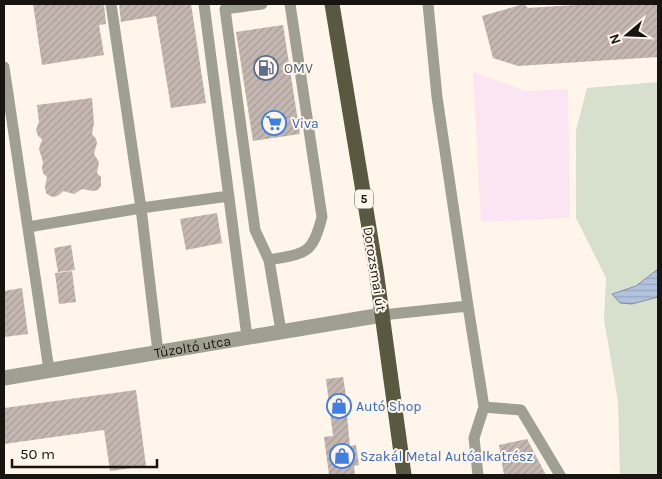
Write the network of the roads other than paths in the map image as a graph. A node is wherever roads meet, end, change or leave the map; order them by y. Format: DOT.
graph roads {
  1 [pos="111,4"];
  2 [pos="204,4"];
  3 [pos="262,4"];
  4 [pos="290,4"];
  5 [pos="332,4"];
  6 [pos="428,4"];
  7 [pos="225,6"];
  8 [pos="4,67"];
  9 [pos="229,196"];
  10 [pos="141,208"];
  11 [pos="28,227"];
  12 [pos="269,260"];
  13 [pos="468,306"];
  14 [pos="382,315"];
  15 [pos="281,331"];
  16 [pos="247,337"];
  17 [pos="158,352"];
  18 [pos="48,370"];
  19 [pos="4,378"];
  20 [pos="484,407"];
  21 [pos="404,475"];
  22 [pos="478,475"];
  23 [pos="560,475"];
  1 -- 10 [label="lane"];
  2 -- 9 [label="lane"];
  3 -- 7 [label="lane"];
  4 -- 12 [label="lane"];
  5 -- 14 [label="main road, Dorozsmai út / 5"];
  6 -- 13 [label="lane"];
  7 -- 12 [label="lane"];
  8 -- 11 [label="lane"];
  9 -- 10 [label="lane"];
  9 -- 16 [label="lane"];
  10 -- 11 [label="lane"];
  10 -- 17 [label="lane"];
  11 -- 18 [label="lane"];
  12 -- 15 [label="lane"];
  13 -- 14 [label="lane"];
  13 -- 20 [label="lane"];
  14 -- 15 [label="street, Tűzoltó utca"];
  14 -- 21 [label="main road, Dorozsmai út / 5"];
  15 -- 16 [label="street, Tűzoltó utca"];
  16 -- 17 [label="street, Tűzoltó utca"];
  17 -- 18 [label="street, Tűzoltó utca"];
  18 -- 19 [label="street, Tűzoltó utca"];
  20 -- 22 [label="lane"];
  20 -- 23 [label="lane"];
}
